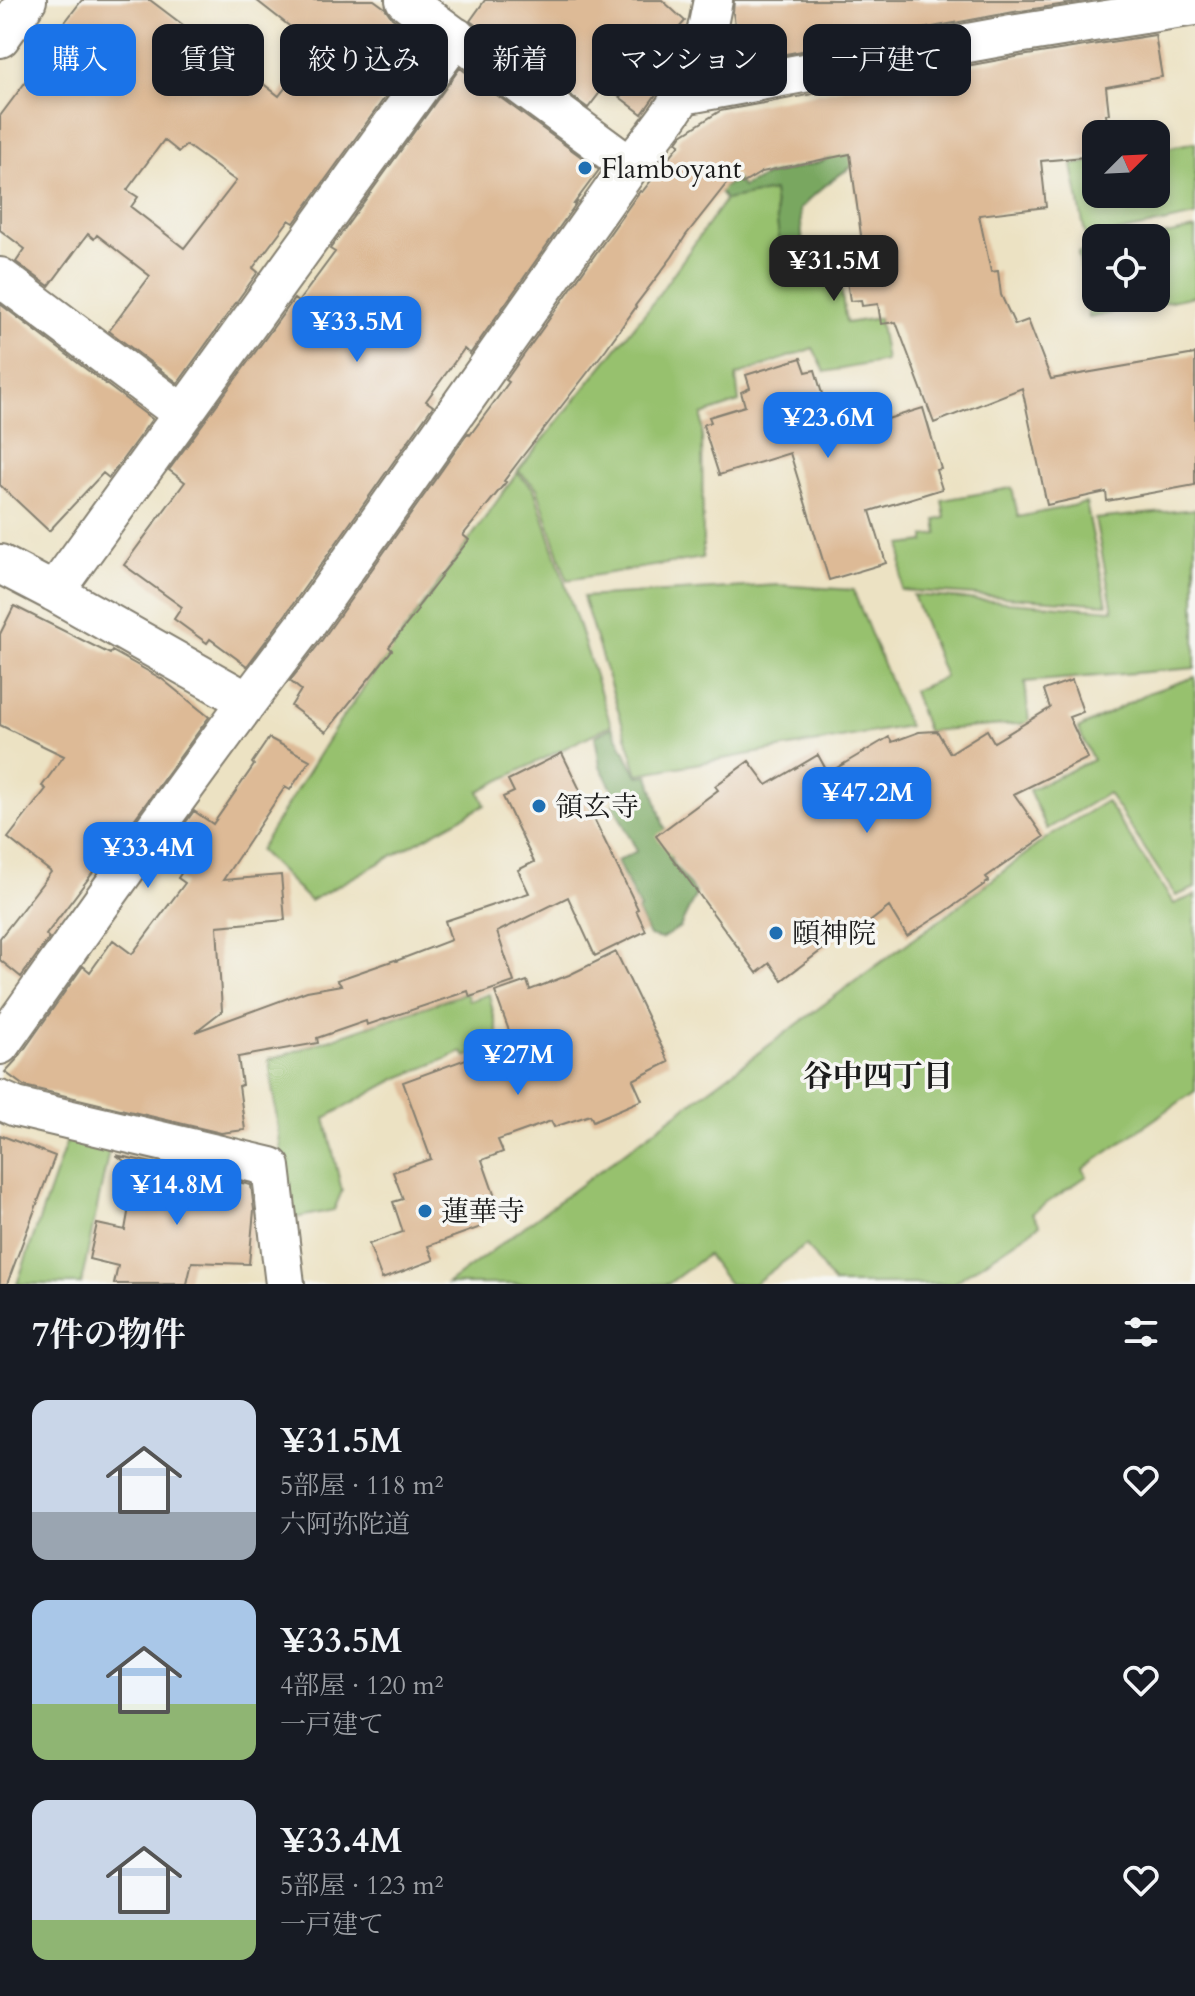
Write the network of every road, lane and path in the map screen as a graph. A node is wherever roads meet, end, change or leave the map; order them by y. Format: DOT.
graph roads {
  1 [pos="27,0"];
  2 [pos="405,0"];
  3 [pos="713,0"];
  4 [pos="1195,6"];
  5 [pos="708,24"];
  6 [pos="456,37"];
  7 [pos="0,38"];
  8 [pos="787,76"];
  9 [pos="682,96"];
  10 [pos="630,166"];
  11 [pos="0,277"];
  12 [pos="183,414"];
  13 [pos="0,564"];
  14 [pos="54,592"];
  15 [pos="247,701"];
  16 [pos="0,1045"];
  17 [pos="0,1100"];
  18 [pos="285,1284"];
  1 -- 7 [label="street"];
  2 -- 6 [label="street"];
  3 -- 5 [label="street"];
  4 -- 8 [label="street"];
  6 -- 10 [label="street"];
  6 -- 12 [label="street"];
  9 -- 10 [label="street"];
  10 -- 15 [label="street"];
  11 -- 12 [label="street"];
  12 -- 14 [label="street"];
  13 -- 14 [label="street"];
  14 -- 15 [label="street"];
  15 -- 16 [label="street"];
  17 -- 18 [label="street"];
}
